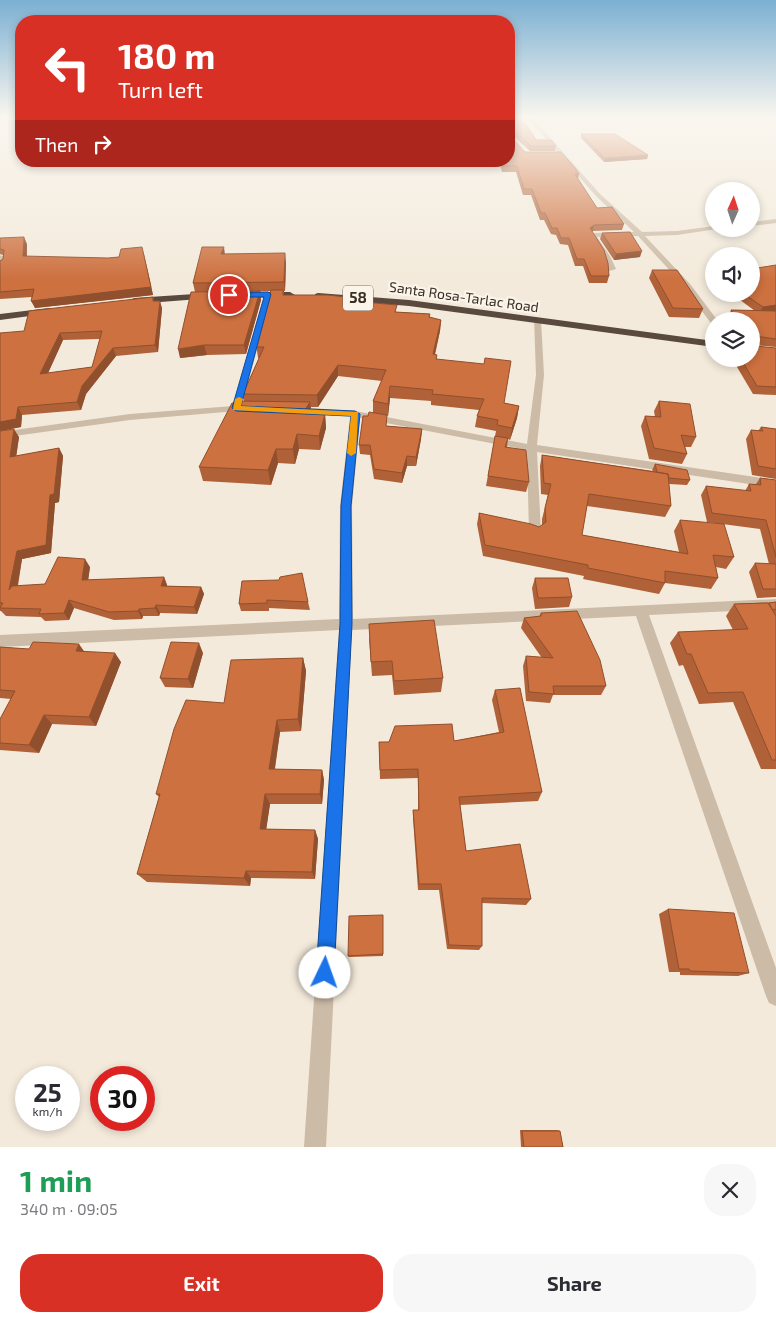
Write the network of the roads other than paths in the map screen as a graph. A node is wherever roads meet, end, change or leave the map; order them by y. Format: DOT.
graph roads {
  1 [pos="578,172"];
  2 [pos="776,221"];
  3 [pos="760,223"];
  4 [pos="705,229"];
  5 [pos="640,235"];
  6 [pos="0,257"];
  7 [pos="0,266"];
  8 [pos="612,269"];
  9 [pos="268,294"];
  10 [pos="233,295"];
  11 [pos="216,296"];
  12 [pos="128,302"];
  13 [pos="55,311"];
  14 [pos="708,312"];
  15 [pos="0,317"];
  16 [pos="537,320"];
  17 [pos="705,343"];
  18 [pos="236,408"];
  19 [pos="253,408"];
  20 [pos="287,410"];
  21 [pos="355,414"];
  22 [pos="0,435"];
  23 [pos="532,448"];
  24 [pos="776,484"];
  25 [pos="535,534"];
  26 [pos="776,604"];
  27 [pos="641,610"];
  28 [pos="346,624"];
  29 [pos="0,641"];
  30 [pos="776,996"];
  31 [pos="315,1147"];
  1 -- 5 [label="street"];
  2 -- 3 [label="street"];
  4 -- 5 [label="street"];
  5 -- 8 [label="street"];
  5 -- 14 [label="street"];
  6 -- 7 [label="street"];
  9 -- 10 [label="highway, Santa Rosa-Tarlac Road / 58"];
  9 -- 16 [label="highway, Santa Rosa-Tarlac Road / 58"];
  9 -- 18 [label="street"];
  11 -- 12 [label="highway"];
  13 -- 15 [label="highway"];
  16 -- 17 [label="highway, Santa Rosa-Tarlac Road / 58"];
  16 -- 23 [label="street"];
  18 -- 19 [label="street"];
  18 -- 22 [label="street"];
  20 -- 21 [label="street"];
  21 -- 23 [label="street"];
  21 -- 28 [label="street"];
  23 -- 24 [label="street"];
  23 -- 25 [label="street"];
  26 -- 27 [label="street"];
  27 -- 28 [label="street"];
  27 -- 30 [label="street"];
  28 -- 29 [label="street"];
  28 -- 31 [label="street"];
}
